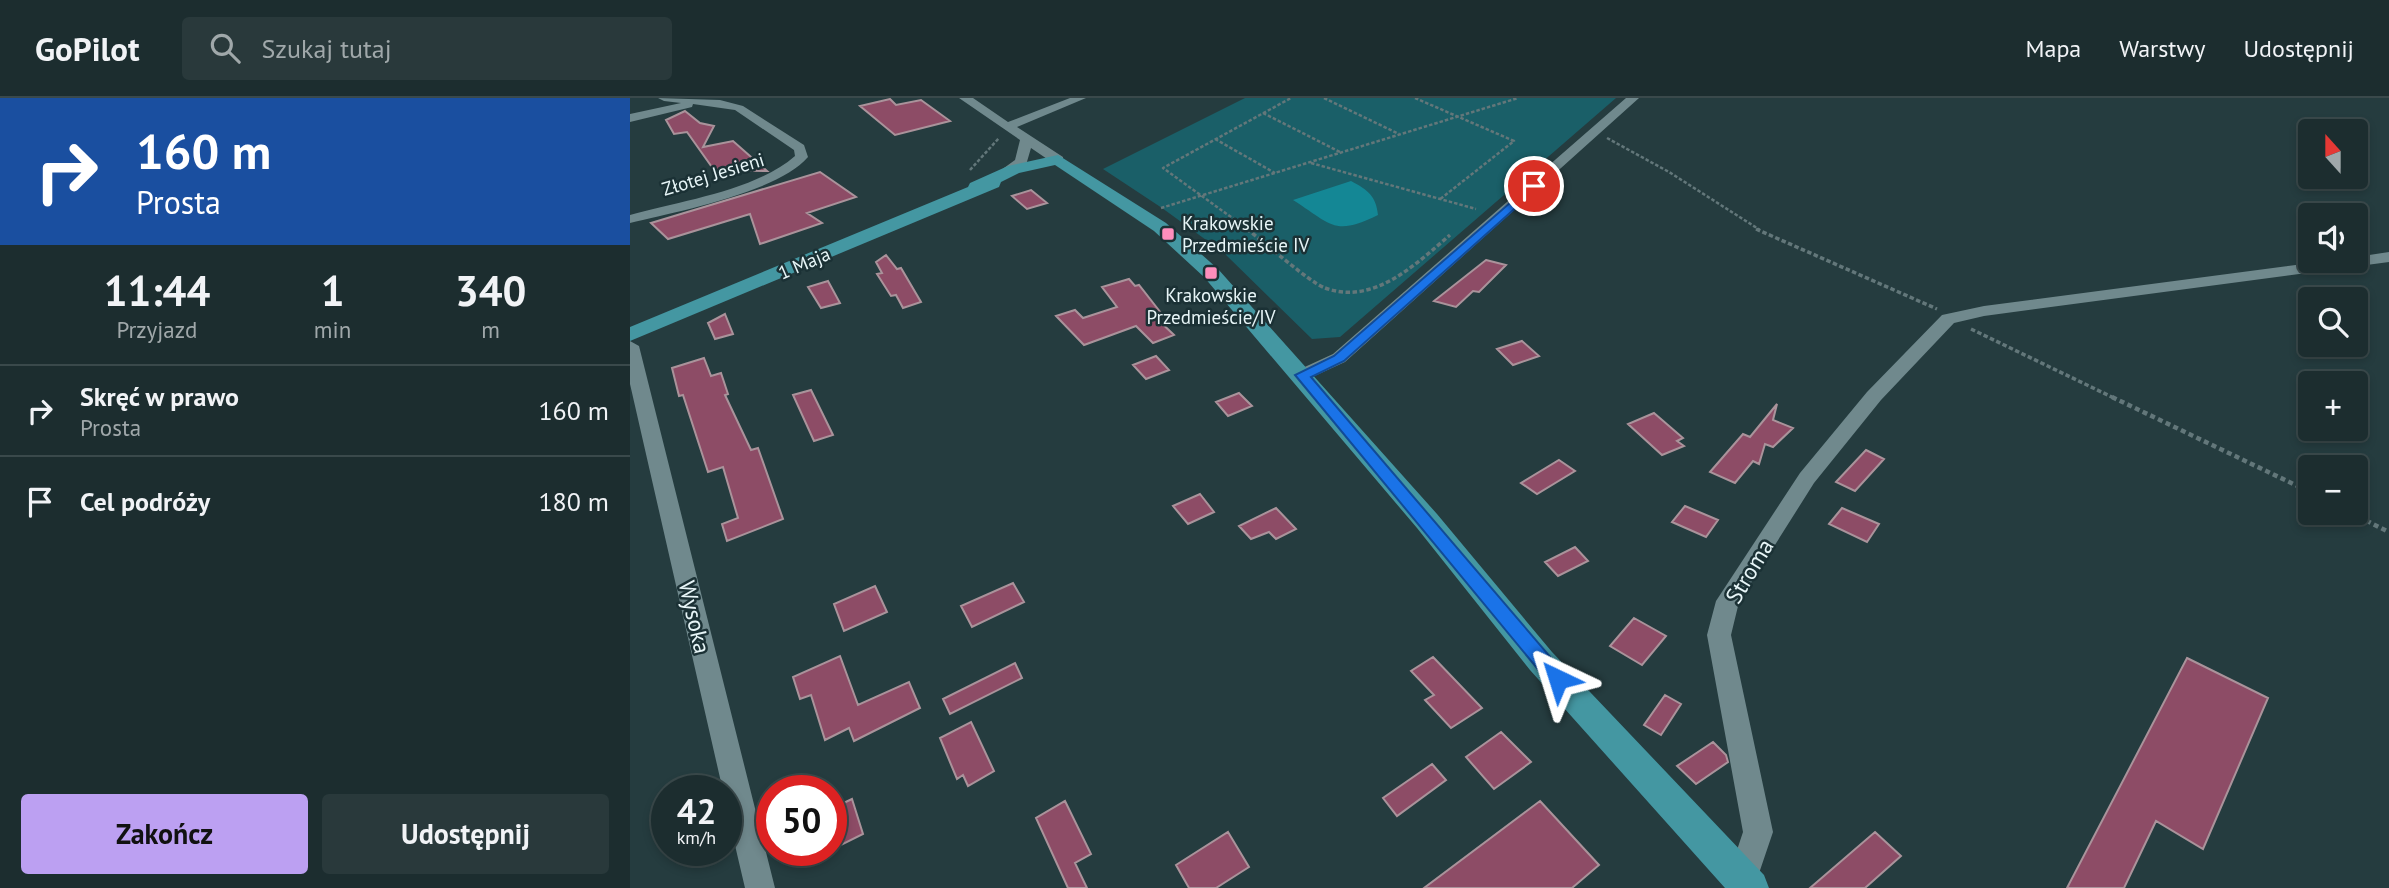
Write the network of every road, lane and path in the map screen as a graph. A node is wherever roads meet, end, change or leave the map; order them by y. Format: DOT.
graph roads {
  1 [pos="664,98"];
  2 [pos="965,98"];
  3 [pos="1051,98"];
  4 [pos="1080,98"];
  5 [pos="1291,98"];
  6 [pos="1324,98"];
  7 [pos="1415,98"];
  8 [pos="1518,98"];
  9 [pos="1633,98"];
  10 [pos="700,101"];
  11 [pos="1047,111"];
  12 [pos="1263,113"];
  13 [pos="1459,117"];
  14 [pos="630,118"];
  15 [pos="1008,126"];
  16 [pos="1593,134"];
  17 [pos="1400,135"];
  18 [pos="1027,139"];
  19 [pos="1215,139"];
  20 [pos="1340,152"];
  21 [pos="1061,162"];
  22 [pos="1310,163"];
  23 [pos="1004,173"];
  24 [pos="1275,173"];
  25 [pos="976,187"];
  26 [pos="1203,195"];
  27 [pos="1439,200"];
  28 [pos="1162,208"];
  29 [pos="1476,209"];
  30 [pos="630,219"];
  31 [pos="1453,232"];
  32 [pos="2389,257"];
  33 [pos="1950,318"];
  34 [pos="630,335"];
  35 [pos="630,346"];
  36 [pos="1302,375"];
  37 [pos="2298,486"];
  38 [pos="2368,522"];
  39 [pos="2389,532"];
  40 [pos="1746,884"];
  41 [pos="760,888"];
  1 -- 10 [label="street"];
  2 -- 15 [label="street"];
  3 -- 11 [label="street"];
  4 -- 11 [label="street"];
  5 -- 12 [label="path"];
  6 -- 17 [label="path"];
  7 -- 13 [label="path"];
  8 -- 13 [label="path"];
  9 -- 16 [label="street"];
  10 -- 14 [label="street"];
  10 -- 30 [label="street, Złotej Jesieni"];
  11 -- 15 [label="street"];
  12 -- 19 [label="path"];
  12 -- 20 [label="path"];
  13 -- 17 [label="path"];
  13 -- 27 [label="path"];
  15 -- 18 [label="street"];
  16 -- 33 [label="path"];
  16 -- 36 [label="street"];
  17 -- 20 [label="path"];
  18 -- 21 [label="street"];
  18 -- 23 [label="street, 1 Maja"];
  19 -- 24 [label="path"];
  19 -- 26 [label="path"];
  20 -- 22 [label="path"];
  21 -- 23 [label="main road, 1 Maja"];
  21 -- 25 [label="main road, 1 Maja"];
  21 -- 36 [label="main road"];
  22 -- 24 [label="path"];
  22 -- 27 [label="path"];
  23 -- 25 [label="main road, 1 Maja"];
  24 -- 26 [label="path"];
  25 -- 34 [label="main road, 1 Maja"];
  26 -- 28 [label="path"];
  26 -- 31 [label="path"];
  27 -- 29 [label="path"];
  32 -- 33 [label="street"];
  33 -- 37 [label="path"];
  33 -- 40 [label="street, Stroma"];
  35 -- 41 [label="street, Wysoka"];
  36 -- 40 [label="main road"];
  38 -- 39 [label="path"];
}
